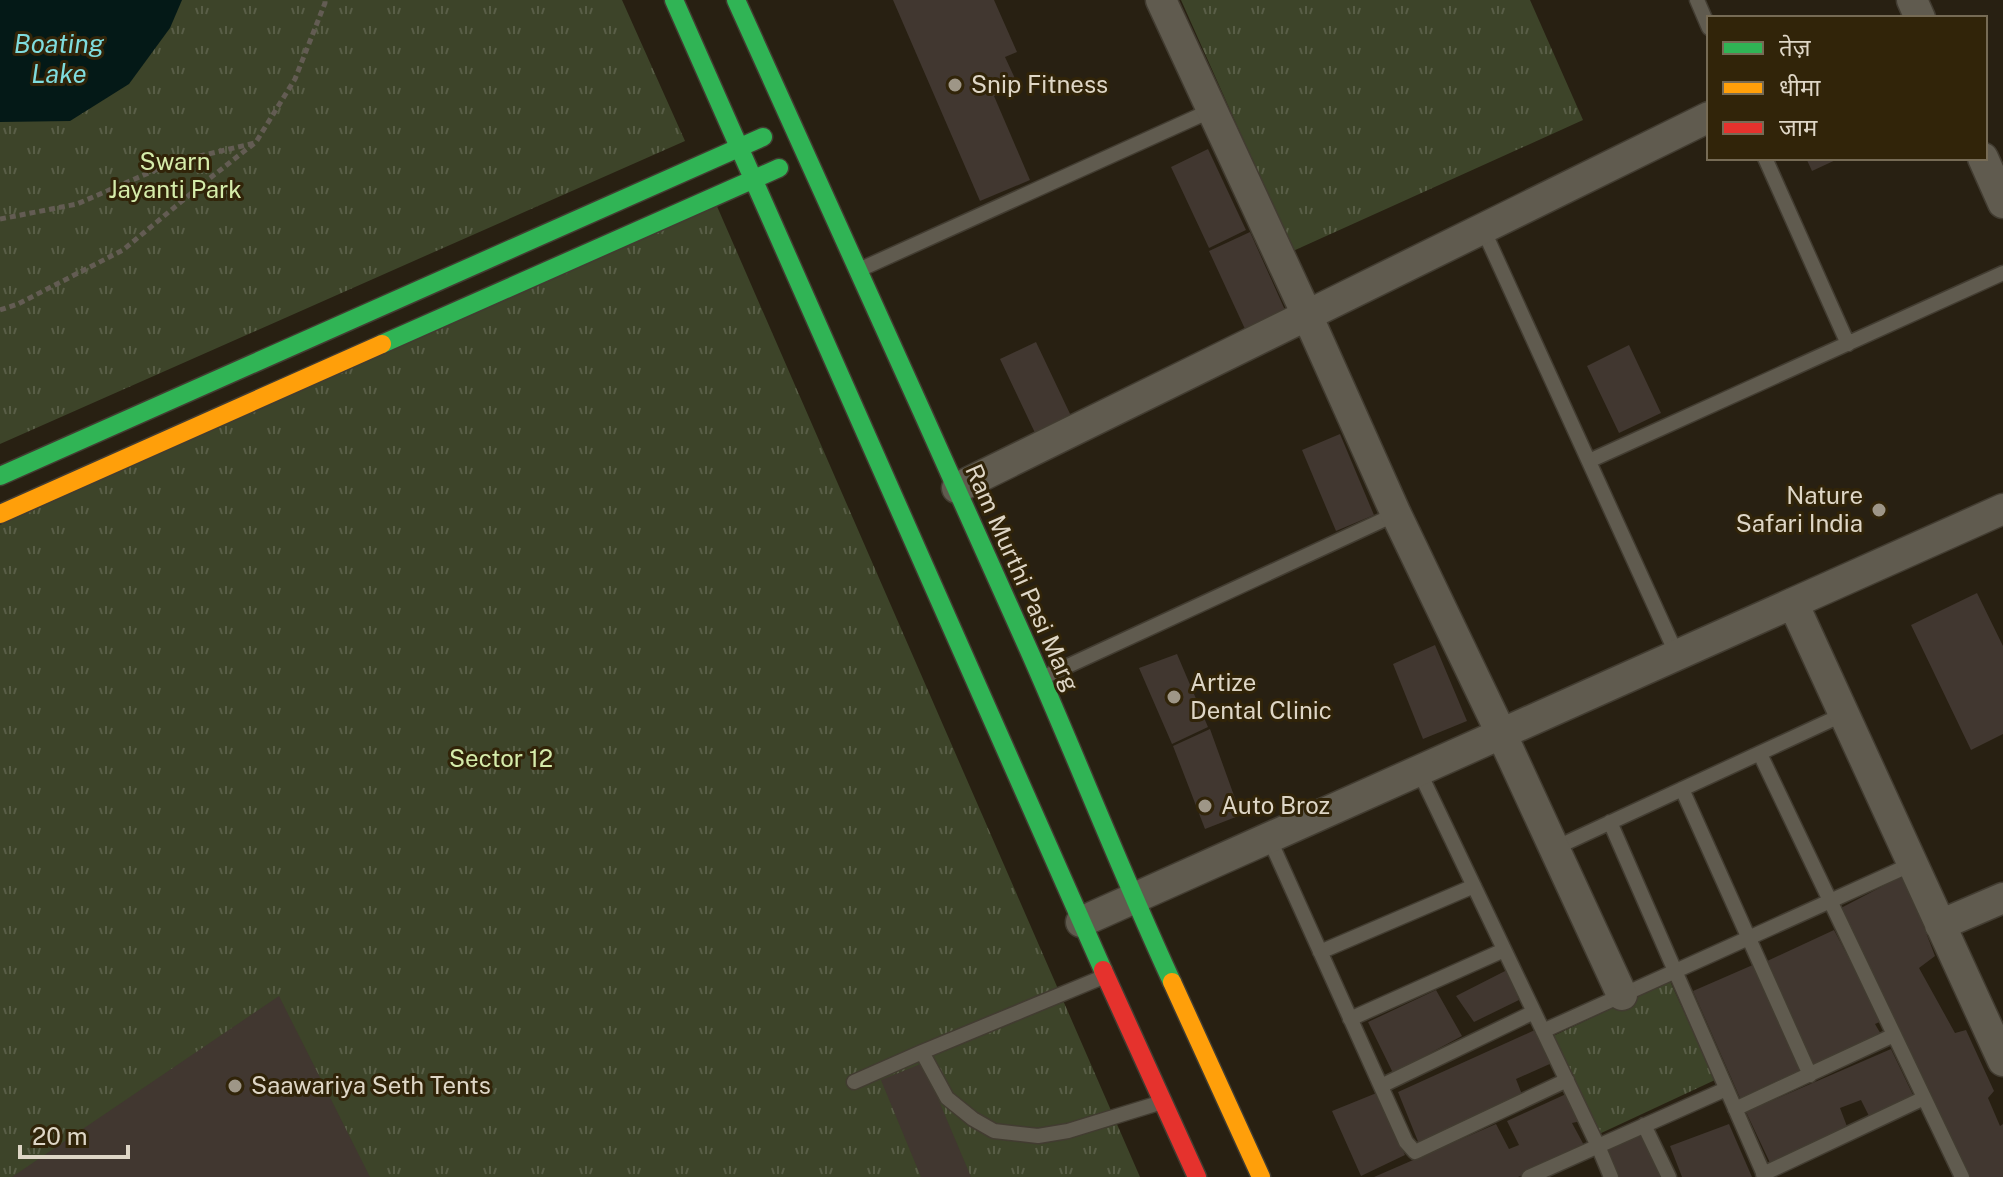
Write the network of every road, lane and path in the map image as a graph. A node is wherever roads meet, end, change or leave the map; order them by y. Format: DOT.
graph roads {
  1 [pos="325,0"];
  2 [pos="674,0"];
  3 [pos="736,0"];
  4 [pos="1161,0"];
  5 [pos="1697,0"];
  6 [pos="1707,23"];
  7 [pos="1212,110"];
  8 [pos="1707,118"];
  9 [pos="792,124"];
  10 [pos="256,142"];
  11 [pos="739,147"];
  12 [pos="806,156"];
  13 [pos="1766,160"];
  14 [pos="1984,160"];
  15 [pos="753,179"];
  16 [pos="2002,197"];
  17 [pos="0,219"];
  18 [pos="1483,229"];
  19 [pos="857,270"];
  20 [pos="2003,273"];
  21 [pos="0,310"];
  22 [pos="1307,315"];
  23 [pos="1848,344"];
  24 [pos="1589,461"];
  25 [pos="0,476"];
  26 [pos="957,488"];
  27 [pos="2003,509"];
  28 [pos="0,514"];
  29 [pos="1396,514"];
  30 [pos="1793,603"];
  31 [pos="1677,655"];
  32 [pos="1041,678"];
  33 [pos="1844,714"];
  34 [pos="1501,733"];
  35 [pos="1760,754"];
  36 [pos="1419,771"];
  37 [pos="1682,789"];
  38 [pos="1610,822"];
  39 [pos="1269,838"];
  40 [pos="1555,848"];
  41 [pos="1912,864"];
  42 [pos="1474,886"];
  43 [pos="1133,898"];
  44 [pos="2003,898"];
  45 [pos="1830,901"];
  46 [pos="1081,922"];
  47 [pos="1940,925"];
  48 [pos="1749,938"];
  49 [pos="1504,950"];
  50 [pos="1320,952"];
  51 [pos="1675,971"];
  52 [pos="1106,976"];
  53 [pos="1622,995"];
  54 [pos="1534,1012"];
  55 [pos="1350,1019"];
  56 [pos="1543,1031"];
  57 [pos="1894,1035"];
  58 [pos="922,1052"];
  59 [pos="2003,1061"];
  60 [pos="1810,1075"];
  61 [pos="1567,1080"];
  62 [pos="854,1082"];
  63 [pos="1381,1086"];
  64 [pos="1726,1089"];
  65 [pos="1924,1098"];
  66 [pos="1163,1102"];
  67 [pos="1735,1109"];
  68 [pos="1644,1125"];
  69 [pos="1598,1146"];
  70 [pos="1764,1175"];
  71 [pos="1957,1176"];
  72 [pos="1197,1177"];
  73 [pos="1261,1177"];
  74 [pos="1529,1177"];
  75 [pos="1611,1177"];
  76 [pos="1669,1177"];
  1 -- 10 [label="path"];
  2 -- 11 [label="street"];
  3 -- 9 [label="street, Ram Murthi Pasi Marg"];
  4 -- 7 [label="street"];
  5 -- 6 [label="lane"];
  7 -- 19 [label="lane"];
  7 -- 22 [label="street"];
  8 -- 18 [label="street"];
  9 -- 11 [label="street"];
  9 -- 12 [label="street, Ram Murthi Pasi Marg"];
  10 -- 17 [label="path"];
  10 -- 21 [label="path"];
  11 -- 15 [label="street"];
  11 -- 25 [label="street"];
  12 -- 15 [label="street"];
  12 -- 19 [label="street, Ram Murthi Pasi Marg"];
  13 -- 23 [label="lane"];
  14 -- 16 [label="street"];
  15 -- 28 [label="street"];
  15 -- 46 [label="street"];
  18 -- 22 [label="street"];
  18 -- 24 [label="lane"];
  19 -- 26 [label="street, Ram Murthi Pasi Marg"];
  20 -- 23 [label="lane"];
  22 -- 26 [label="street"];
  22 -- 29 [label="street"];
  23 -- 24 [label="lane"];
  24 -- 31 [label="lane"];
  26 -- 32 [label="street, Ram Murthi Pasi Marg"];
  27 -- 30 [label="street"];
  29 -- 32 [label="lane"];
  29 -- 34 [label="street"];
  30 -- 31 [label="street"];
  30 -- 33 [label="street"];
  31 -- 34 [label="street"];
  32 -- 43 [label="street, Ram Murthi Pasi Marg"];
  33 -- 35 [label="lane"];
  33 -- 41 [label="street"];
  34 -- 36 [label="street"];
  34 -- 40 [label="street"];
  35 -- 37 [label="lane"];
  35 -- 45 [label="lane"];
  36 -- 39 [label="street"];
  36 -- 42 [label="lane"];
  37 -- 38 [label="lane"];
  37 -- 48 [label="lane"];
  38 -- 40 [label="lane"];
  38 -- 51 [label="lane"];
  39 -- 43 [label="street"];
  39 -- 50 [label="lane"];
  40 -- 53 [label="street"];
  41 -- 45 [label="lane"];
  41 -- 47 [label="street"];
  42 -- 49 [label="lane"];
  42 -- 50 [label="lane"];
  43 -- 46 [label="street"];
  43 -- 73 [label="street, Ram Murthi Pasi Marg"];
  44 -- 47 [label="street"];
  45 -- 48 [label="lane"];
  45 -- 57 [label="lane"];
  46 -- 52 [label="street"];
  47 -- 59 [label="street"];
  48 -- 51 [label="lane"];
  48 -- 60 [label="lane"];
  49 -- 54 [label="lane"];
  49 -- 55 [label="lane"];
  50 -- 55 [label="lane"];
  51 -- 53 [label="lane"];
  51 -- 64 [label="lane"];
  52 -- 58 [label="lane"];
  52 -- 66 [label="street"];
  53 -- 56 [label="lane"];
  54 -- 56 [label="lane"];
  54 -- 63 [label="lane"];
  55 -- 63 [label="lane"];
  56 -- 61 [label="lane"];
  57 -- 60 [label="lane"];
  57 -- 65 [label="lane"];
  58 -- 62 [label="lane"];
  58 -- 66 [label="lane"];
  60 -- 67 [label="lane"];
  61 -- 63 [label="lane"];
  61 -- 69 [label="lane"];
  64 -- 67 [label="lane"];
  64 -- 68 [label="lane"];
  65 -- 70 [label="lane"];
  65 -- 71 [label="lane"];
  66 -- 72 [label="street"];
  67 -- 70 [label="lane"];
  68 -- 69 [label="lane"];
  68 -- 76 [label="lane"];
  69 -- 74 [label="lane"];
  69 -- 75 [label="lane"];
}
